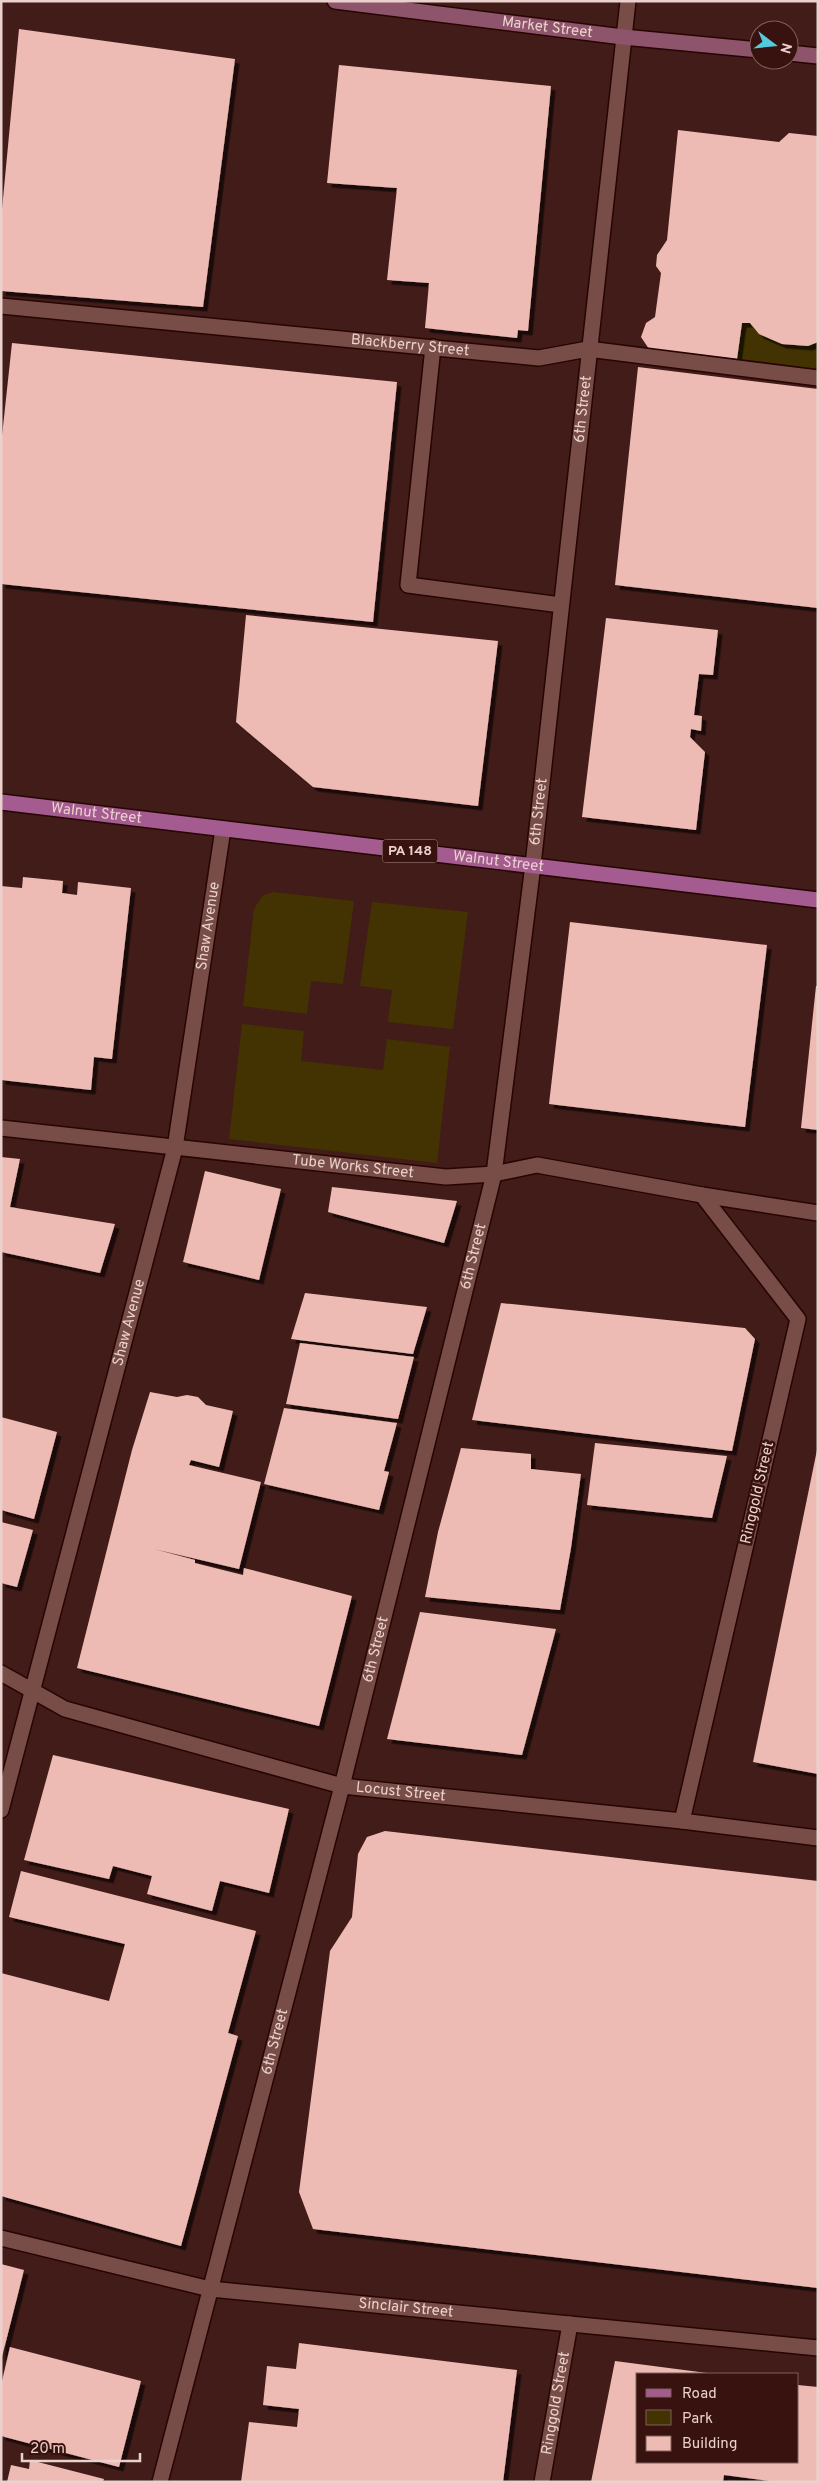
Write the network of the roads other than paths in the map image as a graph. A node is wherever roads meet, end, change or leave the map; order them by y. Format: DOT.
graph roads {
  1 [pos="335,1"];
  2 [pos="628,1"];
  3 [pos="436,7"];
  4 [pos="623,37"];
  5 [pos="749,49"];
  6 [pos="799,54"];
  7 [pos="818,56"];
  8 [pos="1,306"];
  9 [pos="433,348"];
  10 [pos="588,349"];
  11 [pos="818,378"];
  12 [pos="561,604"];
  13 [pos="1,802"];
  14 [pos="222,829"];
  15 [pos="533,865"];
  16 [pos="818,900"];
  17 [pos="1,1128"];
  18 [pos="175,1148"];
  19 [pos="494,1174"];
  20 [pos="702,1195"];
  21 [pos="818,1213"];
  22 [pos="1,1673"];
  23 [pos="34,1691"];
  24 [pos="342,1786"];
  25 [pos="1,1810"];
  26 [pos="682,1821"];
  27 [pos="818,1838"];
  28 [pos="1,2238"];
  29 [pos="210,2289"];
  30 [pos="570,2324"];
  31 [pos="818,2348"];
  32 [pos="160,2482"];
  33 [pos="542,2482"];
  1 -- 3 [label="main road, Market Street"];
  2 -- 4 [label="street, 6th Street"];
  3 -- 4 [label="main road, Market Street"];
  4 -- 5 [label="main road, Market Street"];
  4 -- 10 [label="street, 6th Street"];
  6 -- 7 [label="main road"];
  8 -- 9 [label="street, Blackberry Street"];
  9 -- 10 [label="street, Blackberry Street"];
  9 -- 12 [label="street"];
  10 -- 11 [label="street, Blackberry Street"];
  10 -- 12 [label="street, 6th Street"];
  12 -- 15 [label="street, 6th Street"];
  13 -- 14 [label="main road, Walnut Street / PA 148"];
  14 -- 15 [label="main road, Walnut Street / PA 148"];
  14 -- 18 [label="street, Shaw Avenue"];
  15 -- 16 [label="main road, Walnut Street / PA 148"];
  15 -- 19 [label="street, 6th Street"];
  17 -- 18 [label="street, Tube Works Street"];
  18 -- 19 [label="street, Tube Works Street"];
  18 -- 23 [label="street, Shaw Avenue"];
  19 -- 20 [label="street, Tube Works Street"];
  19 -- 24 [label="street, 6th Street"];
  20 -- 21 [label="street, Tube Works Street"];
  20 -- 26 [label="street, Ringgold Street"];
  22 -- 23 [label="street, Locust Street"];
  23 -- 24 [label="street, Locust Street"];
  23 -- 25 [label="street, Shaw Avenue"];
  24 -- 26 [label="street, Locust Street"];
  24 -- 29 [label="street, 6th Street"];
  26 -- 27 [label="street, Locust Street"];
  28 -- 29 [label="street, Sinclair Street"];
  29 -- 30 [label="street, Sinclair Street"];
  29 -- 32 [label="street, 6th Street"];
  30 -- 31 [label="street, Sinclair Street"];
  30 -- 33 [label="street, Ringgold Street"];
}
